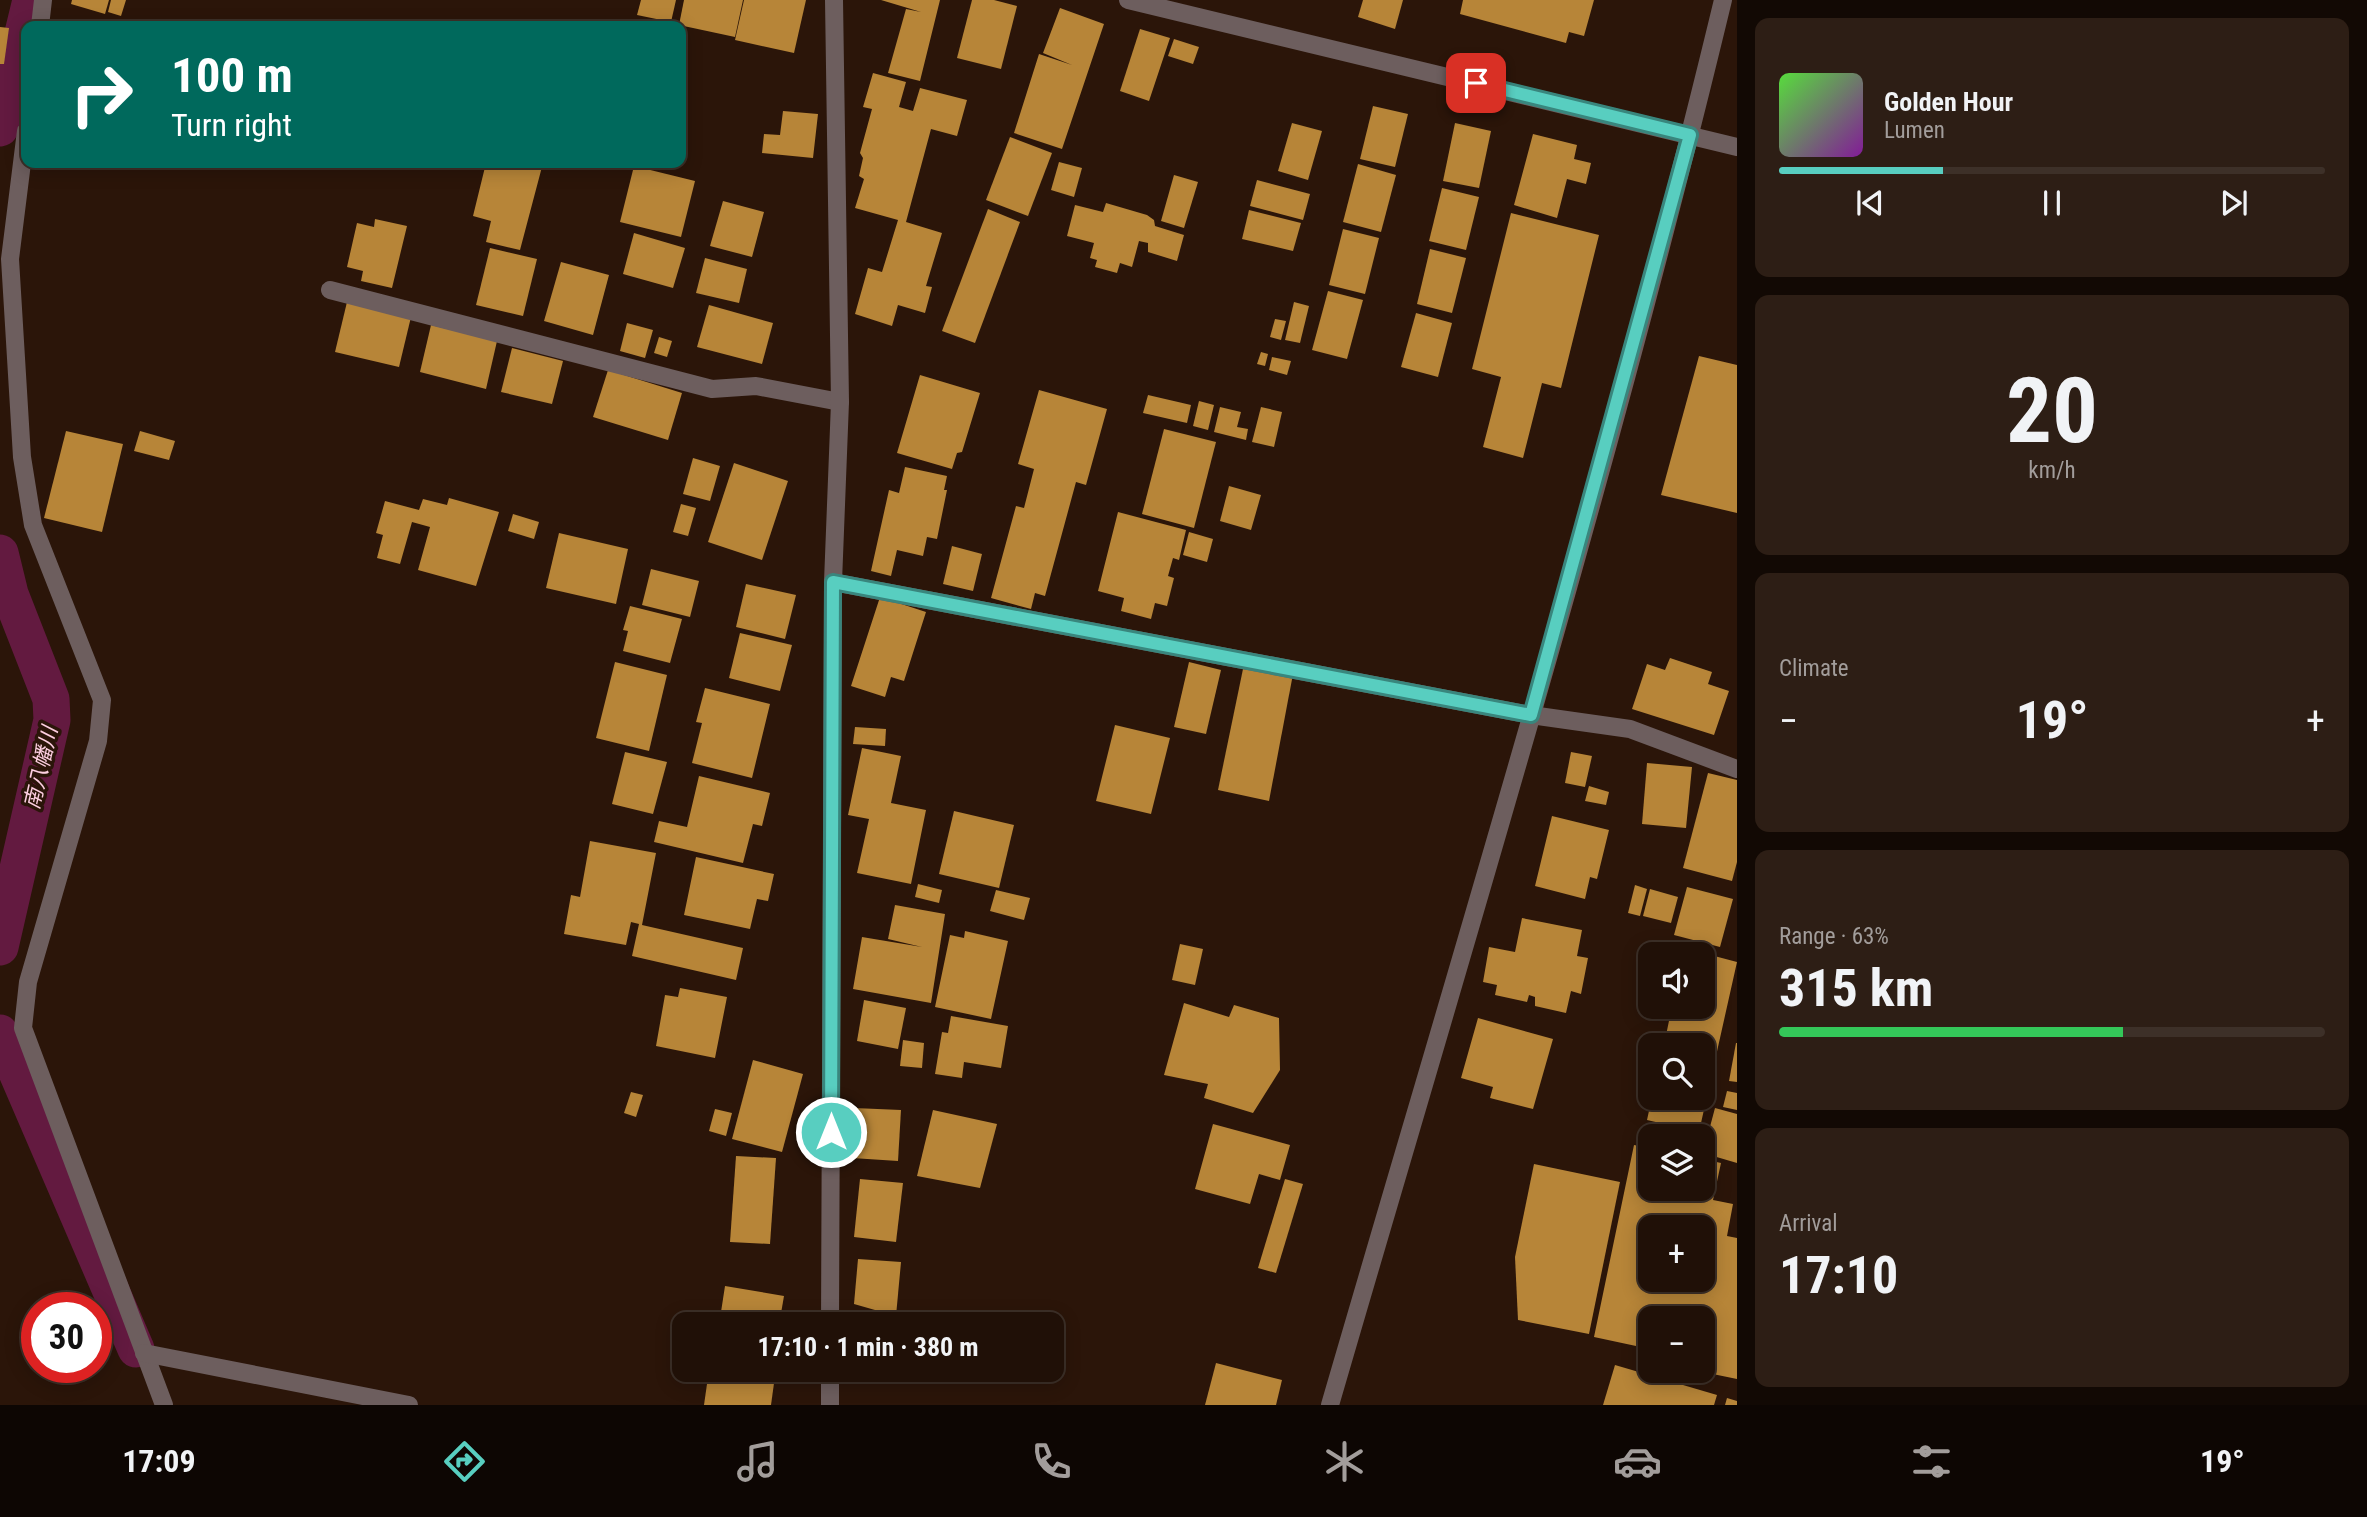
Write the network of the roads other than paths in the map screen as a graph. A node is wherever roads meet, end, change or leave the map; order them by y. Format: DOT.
graph roads {
  1 [pos="43,0"];
  2 [pos="834,0"];
  3 [pos="1128,0"];
  4 [pos="1723,0"];
  5 [pos="41,21"];
  6 [pos="1690,135"];
  7 [pos="1737,147"];
  8 [pos="21,168"];
  9 [pos="330,290"];
  10 [pos="840,402"];
  11 [pos="833,582"];
  12 [pos="1531,715"];
  13 [pos="1737,769"];
  14 [pos="830,1312"];
  15 [pos="144,1353"];
  16 [pos="830,1382"];
  17 [pos="164,1405"];
  18 [pos="409,1405"];
  19 [pos="830,1405"];
  20 [pos="1329,1405"];
  1 -- 5 [label="street"];
  2 -- 10 [label="street"];
  3 -- 6 [label="street"];
  4 -- 6 [label="street"];
  6 -- 7 [label="street"];
  6 -- 12 [label="street"];
  8 -- 15 [label="street"];
  9 -- 10 [label="street"];
  10 -- 11 [label="street"];
  11 -- 12 [label="street"];
  11 -- 14 [label="street"];
  12 -- 13 [label="street"];
  12 -- 20 [label="street"];
  15 -- 17 [label="street"];
  15 -- 18 [label="street"];
  16 -- 19 [label="street"];
}
